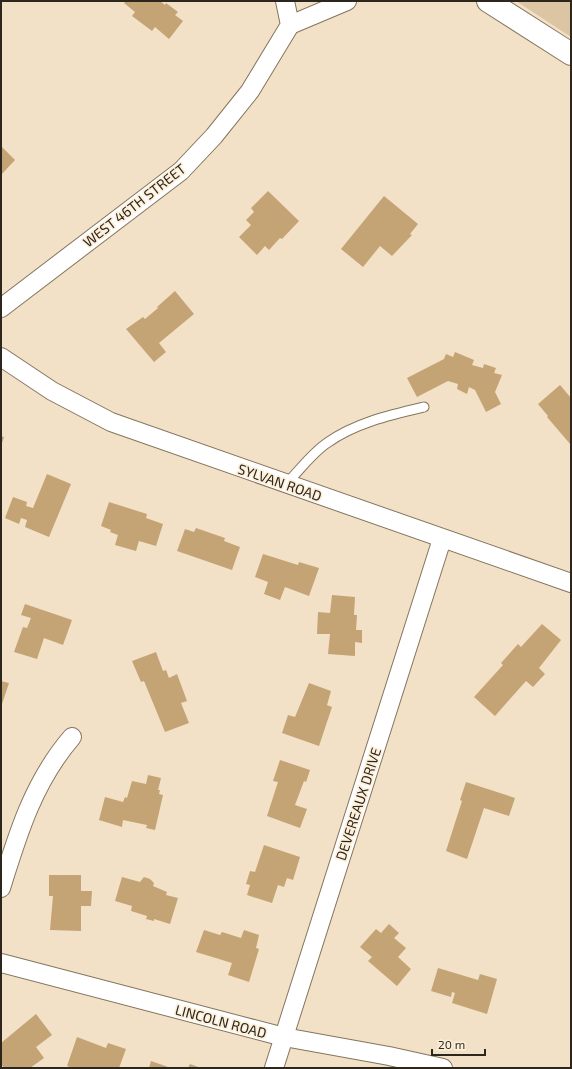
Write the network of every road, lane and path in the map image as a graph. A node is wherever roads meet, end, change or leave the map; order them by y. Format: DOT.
graph roads {
  1 [pos="286,1"];
  2 [pos="347,1"];
  3 [pos="488,1"];
  4 [pos="290,25"];
  5 [pos="571,54"];
  6 [pos="1,308"];
  7 [pos="1,357"];
  8 [pos="424,407"];
  9 [pos="286,484"];
  10 [pos="442,539"];
  11 [pos="571,583"];
  12 [pos="72,737"];
  13 [pos="1,888"];
  14 [pos="1,963"];
  15 [pos="284,1037"];
  16 [pos="274,1068"];
  17 [pos="443,1068"];
  1 -- 4 [label="street"];
  2 -- 4 [label="street"];
  3 -- 5 [label="main road"];
  4 -- 6 [label="street, WEST 46TH STREET"];
  7 -- 9 [label="street, SYLVAN ROAD"];
  8 -- 9 [label="lane"];
  9 -- 10 [label="street, SYLVAN ROAD"];
  10 -- 11 [label="street, SYLVAN ROAD"];
  10 -- 15 [label="street, DEVEREAUX DRIVE"];
  12 -- 13 [label="street"];
  14 -- 15 [label="street, LINCOLN ROAD"];
  15 -- 16 [label="street, DEVEREAUX DRIVE"];
  15 -- 17 [label="street, LINCOLN ROAD"];
}
